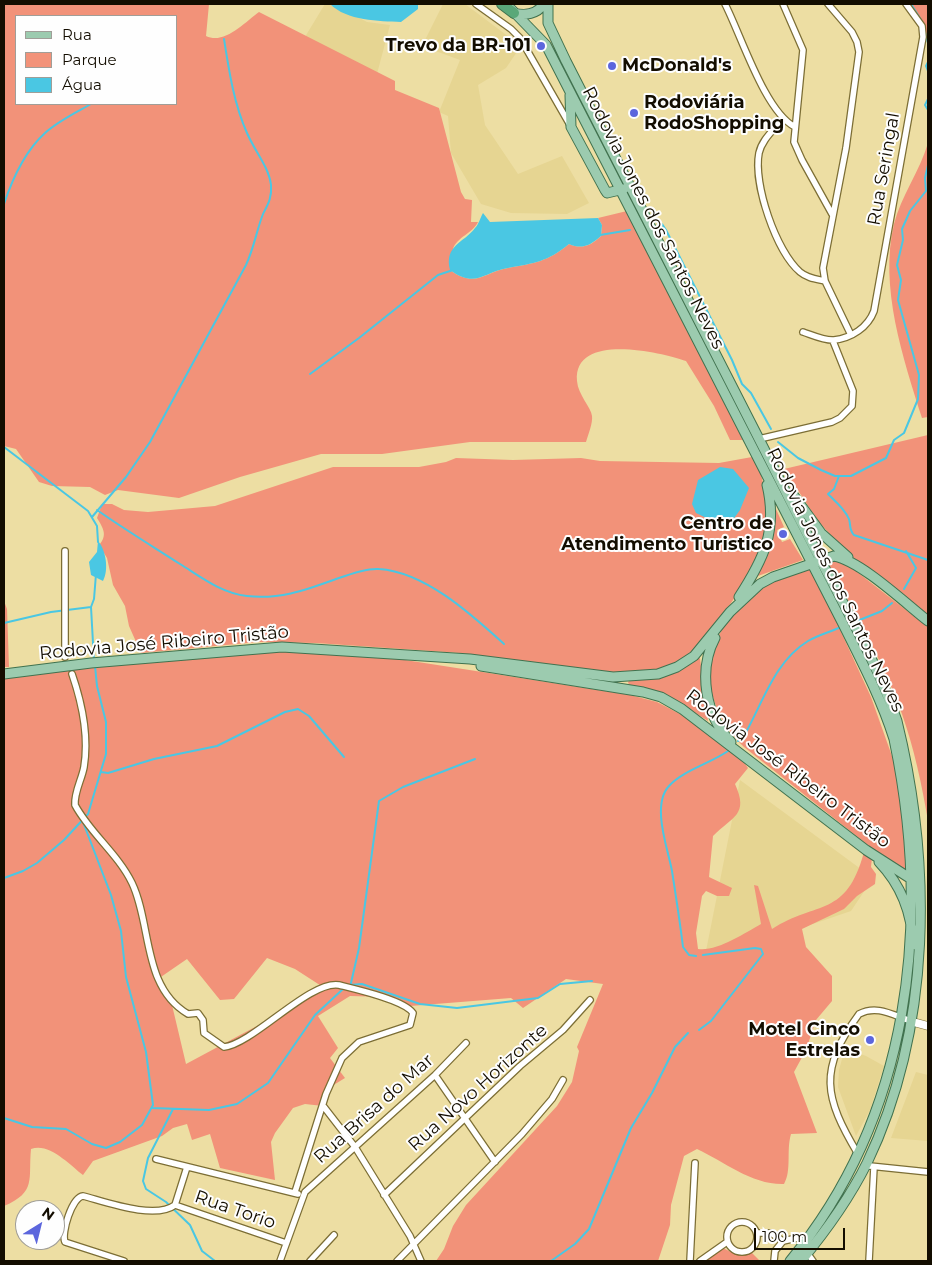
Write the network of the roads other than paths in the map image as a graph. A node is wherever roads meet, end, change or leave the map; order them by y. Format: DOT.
graph roads {
  1 [pos="476,4"];
  2 [pos="502,4"];
  3 [pos="546,4"];
  4 [pos="725,4"];
  5 [pos="783,4"];
  6 [pos="828,4"];
  7 [pos="906,4"];
  8 [pos="511,8"];
  9 [pos="570,92"];
  10 [pos="783,118"];
  11 [pos="571,127"];
  12 [pos="795,127"];
  13 [pos="630,186"];
  14 [pos="620,191"];
  15 [pos="832,214"];
  16 [pos="825,281"];
  17 [pos="803,332"];
  18 [pos="851,335"];
  19 [pos="833,341"];
  20 [pos="759,439"];
  21 [pos="775,469"];
  22 [pos="763,470"];
  23 [pos="65,551"];
  24 [pos="816,561"];
  25 [pos="863,570"];
  26 [pos="727,615"];
  27 [pos="928,621"];
  28 [pos="64,657"];
  29 [pos="446,657"];
  30 [pos="4,674"];
  31 [pos="72,674"];
  32 [pos="756,766"];
  33 [pos="866,850"];
  34 [pos="917,883"];
  35 [pos="928,889"];
  36 [pos="914,963"];
  37 [pos="926,996"];
  38 [pos="590,1000"];
  39 [pos="908,1020"];
  40 [pos="917,1021"];
  41 [pos="928,1026"];
  42 [pos="466,1043"];
  43 [pos="435,1075"];
  44 [pos="563,1080"];
  45 [pos="324,1107"];
  46 [pos="464,1119"];
  47 [pos="355,1147"];
  48 [pos="859,1156"];
  49 [pos="156,1159"];
  50 [pos="495,1162"];
  51 [pos="695,1162"];
  52 [pos="870,1166"];
  53 [pos="187,1167"];
  54 [pos="928,1172"];
  55 [pos="295,1192"];
  56 [pos="384,1195"];
  57 [pos="302,1196"];
  58 [pos="175,1205"];
  59 [pos="758,1232"];
  60 [pos="334,1235"];
  61 [pos="783,1241"];
  62 [pos="727,1242"];
  63 [pos="805,1242"];
  64 [pos="286,1243"];
  65 [pos="415,1244"];
  66 [pos="807,1259"];
  67 [pos="124,1261"];
  68 [pos="280,1261"];
  69 [pos="310,1261"];
  70 [pos="397,1261"];
  71 [pos="421,1261"];
  72 [pos="690,1261"];
  73 [pos="700,1261"];
  74 [pos="774,1261"];
  75 [pos="790,1261"];
  76 [pos="869,1261"];
  1 -- 11 [label="street"];
  2 -- 8 [label="highway"];
  3 -- 8 [label="main road"];
  3 -- 13 [label="main road, Rodovia Jones dos Santos Neves"];
  4 -- 10 [label="street"];
  5 -- 12 [label="street"];
  6 -- 15 [label="street"];
  7 -- 18 [label="street, Rua Seringal"];
  8 -- 9 [label="main road, Rodovia Jones dos Santos Neves"];
  9 -- 11 [label="main road"];
  9 -- 14 [label="main road, Rodovia Jones dos Santos Neves"];
  10 -- 12 [label="street"];
  10 -- 16 [label="street"];
  11 -- 14 [label="main road"];
  12 -- 15 [label="street"];
  13 -- 14 [label="main road"];
  13 -- 20 [label="main road, Rodovia Jones dos Santos Neves"];
  14 -- 22 [label="main road, Rodovia Jones dos Santos Neves"];
  15 -- 16 [label="street"];
  16 -- 18 [label="street"];
  17 -- 19 [label="street"];
  18 -- 19 [label="street, Rua Seringal"];
  19 -- 20 [label="street"];
  20 -- 21 [label="main road, Rodovia Jones dos Santos Neves"];
  21 -- 24 [label="main road, Rodovia Jones dos Santos Neves"];
  21 -- 25 [label="main road"];
  22 -- 24 [label="main road, Rodovia Jones dos Santos Neves"];
  22 -- 26 [label="main road"];
  23 -- 28 [label="street"];
  24 -- 25 [label="main road, Rodovia José Ribeiro Tristão"];
  24 -- 26 [label="main road, Rodovia José Ribeiro Tristão"];
  24 -- 34 [label="main road, Rodovia Jones dos Santos Neves"];
  24 -- 35 [label="main road, Rodovia Jones dos Santos Neves"];
  25 -- 27 [label="main road, Rodovia José Ribeiro Tristão"];
  26 -- 29 [label="main road, Rodovia José Ribeiro Tristão"];
  26 -- 32 [label="main road"];
  29 -- 30 [label="main road, Rodovia José Ribeiro Tristão"];
  29 -- 32 [label="main road, Rodovia José Ribeiro Tristão"];
  31 -- 45 [label="street"];
  32 -- 33 [label="main road, Rodovia José Ribeiro Tristão"];
  33 -- 34 [label="main road, Rodovia José Ribeiro Tristão"];
  33 -- 36 [label="main road"];
  34 -- 35 [label="main road, Rodovia José Ribeiro Tristão"];
  34 -- 36 [label="main road, Rodovia Jones dos Santos Neves"];
  35 -- 40 [label="main road, Rodovia Jones dos Santos Neves"];
  36 -- 39 [label="main road, Rodovia Jones dos Santos Neves"];
  37 -- 40 [label="main road"];
  38 -- 46 [label="street, Rua Novo Horizonte"];
  39 -- 48 [label="main road, Rodovia Jones dos Santos Neves"];
  39 -- 48 [label="street"];
  40 -- 41 [label="street"];
  40 -- 52 [label="main road, Rodovia Jones dos Santos Neves"];
  42 -- 43 [label="street, Rua Brisa do Mar"];
  43 -- 46 [label="street"];
  43 -- 47 [label="street, Rua Brisa do Mar"];
  44 -- 50 [label="street"];
  45 -- 47 [label="street"];
  45 -- 55 [label="street"];
  46 -- 50 [label="street"];
  46 -- 56 [label="street, Rua Novo Horizonte"];
  47 -- 56 [label="street"];
  47 -- 57 [label="street, Rua Brisa do Mar"];
  48 -- 63 [label="main road, Rodovia Jones dos Santos Neves"];
  49 -- 53 [label="street"];
  50 -- 65 [label="street"];
  51 -- 72 [label="street"];
  52 -- 54 [label="street"];
  52 -- 66 [label="main road, Rodovia Jones dos Santos Neves"];
  52 -- 76 [label="street"];
  53 -- 55 [label="street"];
  53 -- 58 [label="street"];
  55 -- 57 [label="street"];
  56 -- 65 [label="street"];
  57 -- 64 [label="street"];
  58 -- 64 [label="street, Rua Torio"];
  58 -- 67 [label="street"];
  59 -- 61 [label="street"];
  59 -- 62 [label="street"];
  59 -- 62 [label="street"];
  60 -- 69 [label="street"];
  61 -- 63 [label="street"];
  61 -- 74 [label="street"];
  62 -- 73 [label="street"];
  63 -- 75 [label="main road, Rodovia Jones dos Santos Neves"];
  64 -- 68 [label="street"];
  65 -- 70 [label="street"];
  65 -- 71 [label="street"];
}
